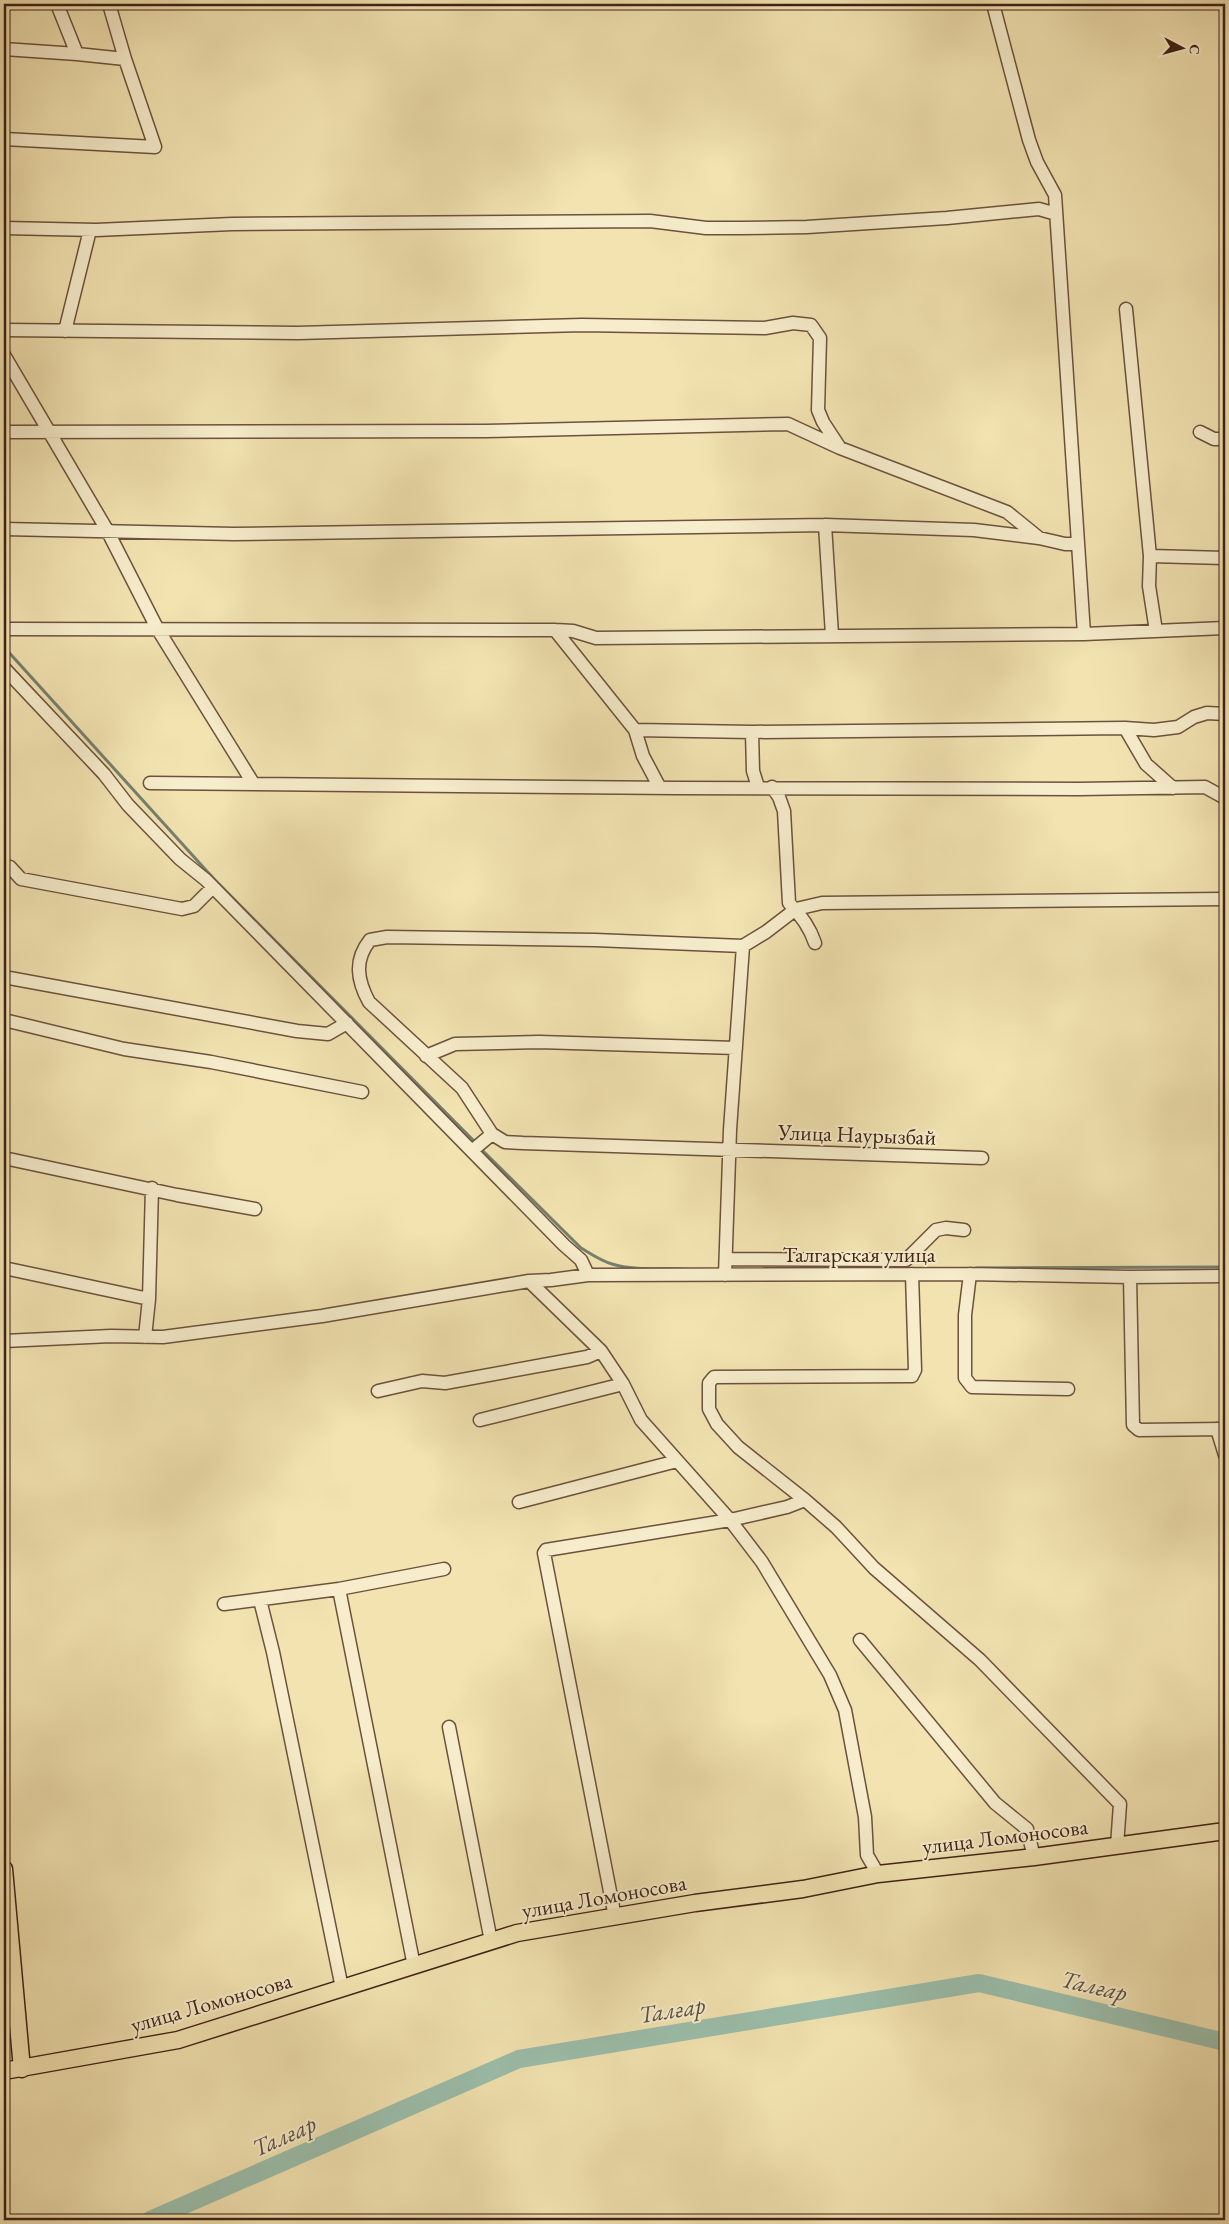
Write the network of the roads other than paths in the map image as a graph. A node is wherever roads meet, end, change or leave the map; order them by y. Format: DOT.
graph roads {
  1 [pos="57,4"];
  2 [pos="993,4"];
  3 [pos="109,5"];
  4 [pos="4,49"];
  5 [pos="77,54"];
  6 [pos="125,59"];
  7 [pos="4,139"];
  8 [pos="1056,214"];
  9 [pos="4,228"];
  10 [pos="90,230"];
  11 [pos="1126,309"];
  12 [pos="4,330"];
  13 [pos="65,331"];
  14 [pos="4,355"];
  15 [pos="4,432"];
  16 [pos="50,432"];
  17 [pos="1200,432"];
  18 [pos="1225,439"];
  19 [pos="840,448"];
  20 [pos="825,525"];
  21 [pos="4,530"];
  22 [pos="107,530"];
  23 [pos="1039,538"];
  24 [pos="1078,544"];
  25 [pos="1150,556"];
  26 [pos="1225,558"];
  27 [pos="157,628"];
  28 [pos="1225,628"];
  29 [pos="4,629"];
  30 [pos="555,630"];
  31 [pos="1156,631"];
  32 [pos="1084,634"];
  33 [pos="832,635"];
  34 [pos="4,668"];
  35 [pos="1225,714"];
  36 [pos="1124,728"];
  37 [pos="635,730"];
  38 [pos="752,732"];
  39 [pos="150,783"];
  40 [pos="253,783"];
  41 [pos="758,787"];
  42 [pos="772,787"];
  43 [pos="660,788"];
  44 [pos="1173,788"];
  45 [pos="1225,798"];
  46 [pos="4,866"];
  47 [pos="213,887"];
  48 [pos="1225,899"];
  49 [pos="796,909"];
  50 [pos="815,943"];
  51 [pos="743,946"];
  52 [pos="4,977"];
  53 [pos="4,1020"];
  54 [pos="347,1023"];
  55 [pos="736,1048"];
  56 [pos="426,1056"];
  57 [pos="362,1092"];
  58 [pos="480,1144"];
  59 [pos="729,1149"];
  60 [pos="4,1158"];
  61 [pos="982,1158"];
  62 [pos="152,1188"];
  63 [pos="255,1208"];
  64 [pos="964,1230"];
  65 [pos="4,1268"];
  66 [pos="725,1268"];
  67 [pos="912,1274"];
  68 [pos="970,1274"];
  69 [pos="588,1275"];
  70 [pos="1225,1276"];
  71 [pos="1130,1277"];
  72 [pos="529,1281"];
  73 [pos="149,1299"];
  74 [pos="144,1337"];
  75 [pos="4,1341"];
  76 [pos="601,1351"];
  77 [pos="623,1384"];
  78 [pos="1068,1389"];
  79 [pos="378,1391"];
  80 [pos="480,1420"];
  81 [pos="1221,1429"];
  82 [pos="1225,1455"];
  83 [pos="677,1461"];
  84 [pos="805,1500"];
  85 [pos="519,1502"];
  86 [pos="730,1520"];
  87 [pos="444,1568"];
  88 [pos="339,1589"];
  89 [pos="260,1600"];
  90 [pos="224,1604"];
  91 [pos="860,1640"];
  92 [pos="449,1727"];
  93 [pos="1225,1831"];
  94 [pos="1116,1846"];
  95 [pos="1034,1857"];
  96 [pos="4,1869"];
  97 [pos="878,1874"];
  98 [pos="615,1917"];
  99 [pos="491,1941"];
  100 [pos="414,1966"];
  101 [pos="342,1988"];
  102 [pos="22,2069"];
  103 [pos="4,2071"];
  1 -- 5 [label="street"];
  2 -- 8 [label="street"];
  3 -- 6 [label="street"];
  4 -- 5 [label="street"];
  5 -- 6 [label="street"];
  6 -- 7 [label="street"];
  8 -- 10 [label="street"];
  8 -- 24 [label="street"];
  9 -- 10 [label="street"];
  10 -- 13 [label="street"];
  11 -- 25 [label="street"];
  12 -- 13 [label="street"];
  13 -- 19 [label="street"];
  14 -- 16 [label="street"];
  15 -- 16 [label="street"];
  16 -- 19 [label="street"];
  16 -- 22 [label="street"];
  17 -- 18 [label="street"];
  19 -- 23 [label="street"];
  20 -- 22 [label="street"];
  20 -- 23 [label="street"];
  20 -- 33 [label="street"];
  21 -- 22 [label="street"];
  22 -- 27 [label="street"];
  23 -- 24 [label="street"];
  24 -- 32 [label="street"];
  25 -- 26 [label="street"];
  25 -- 31 [label="street"];
  27 -- 29 [label="street"];
  27 -- 30 [label="street"];
  27 -- 40 [label="street"];
  28 -- 31 [label="street"];
  30 -- 33 [label="street"];
  30 -- 37 [label="street"];
  31 -- 32 [label="street"];
  32 -- 33 [label="street"];
  34 -- 47 [label="street"];
  35 -- 36 [label="street"];
  36 -- 38 [label="street"];
  36 -- 44 [label="street"];
  37 -- 38 [label="street"];
  37 -- 43 [label="street"];
  38 -- 41 [label="street"];
  39 -- 40 [label="street"];
  40 -- 43 [label="street"];
  41 -- 42 [label="street"];
  41 -- 43 [label="street"];
  42 -- 44 [label="street"];
  42 -- 49 [label="street"];
  44 -- 45 [label="street"];
  46 -- 47 [label="street"];
  47 -- 54 [label="street"];
  48 -- 49 [label="street"];
  49 -- 50 [label="street"];
  49 -- 51 [label="street"];
  51 -- 55 [label="street"];
  51 -- 56 [label="street"];
  52 -- 54 [label="street"];
  53 -- 57 [label="street"];
  54 -- 58 [label="street"];
  55 -- 56 [label="street"];
  55 -- 59 [label="street"];
  56 -- 58 [label="street"];
  58 -- 59 [label="street, Улица Наурызбай"];
  58 -- 69 [label="street"];
  59 -- 61 [label="street, Улица Наурызбай"];
  59 -- 66 [label="street"];
  60 -- 62 [label="street"];
  62 -- 63 [label="street"];
  62 -- 73 [label="street"];
  64 -- 66 [label="street"];
  65 -- 73 [label="street"];
  66 -- 67 [label="street, Талгарская улица"];
  66 -- 69 [label="street, Талгарская улица"];
  67 -- 68 [label="street, Талгарская улица"];
  67 -- 84 [label="street"];
  68 -- 71 [label="street, Талгарская улица"];
  68 -- 78 [label="street"];
  69 -- 72 [label="street, Талгарская улица"];
  70 -- 71 [label="street, Талгарская улица"];
  71 -- 81 [label="street"];
  72 -- 74 [label="street, Талгарская улица"];
  72 -- 76 [label="street"];
  73 -- 74 [label="street"];
  74 -- 75 [label="street, Талгарская улица"];
  76 -- 77 [label="street"];
  76 -- 79 [label="street"];
  77 -- 80 [label="street"];
  77 -- 83 [label="street"];
  81 -- 82 [label="street"];
  83 -- 85 [label="street"];
  83 -- 86 [label="street"];
  84 -- 86 [label="street"];
  84 -- 94 [label="street"];
  86 -- 97 [label="street"];
  86 -- 98 [label="street"];
  87 -- 88 [label="street"];
  88 -- 89 [label="street"];
  88 -- 100 [label="street"];
  89 -- 90 [label="street"];
  89 -- 101 [label="street"];
  91 -- 95 [label="street"];
  92 -- 99 [label="street"];
  93 -- 94 [label="main road, улица Ломоносова"];
  94 -- 95 [label="main road, улица Ломоносова"];
  95 -- 97 [label="main road, улица Ломоносова"];
  96 -- 102 [label="main road"];
  97 -- 98 [label="main road, улица Ломоносова"];
  98 -- 99 [label="main road, улица Ломоносова"];
  99 -- 100 [label="main road, улица Ломоносова"];
  100 -- 101 [label="main road, улица Ломоносова"];
  101 -- 102 [label="main road, улица Ломоносова"];
  102 -- 103 [label="main road, улица Ломоносова"];
}
